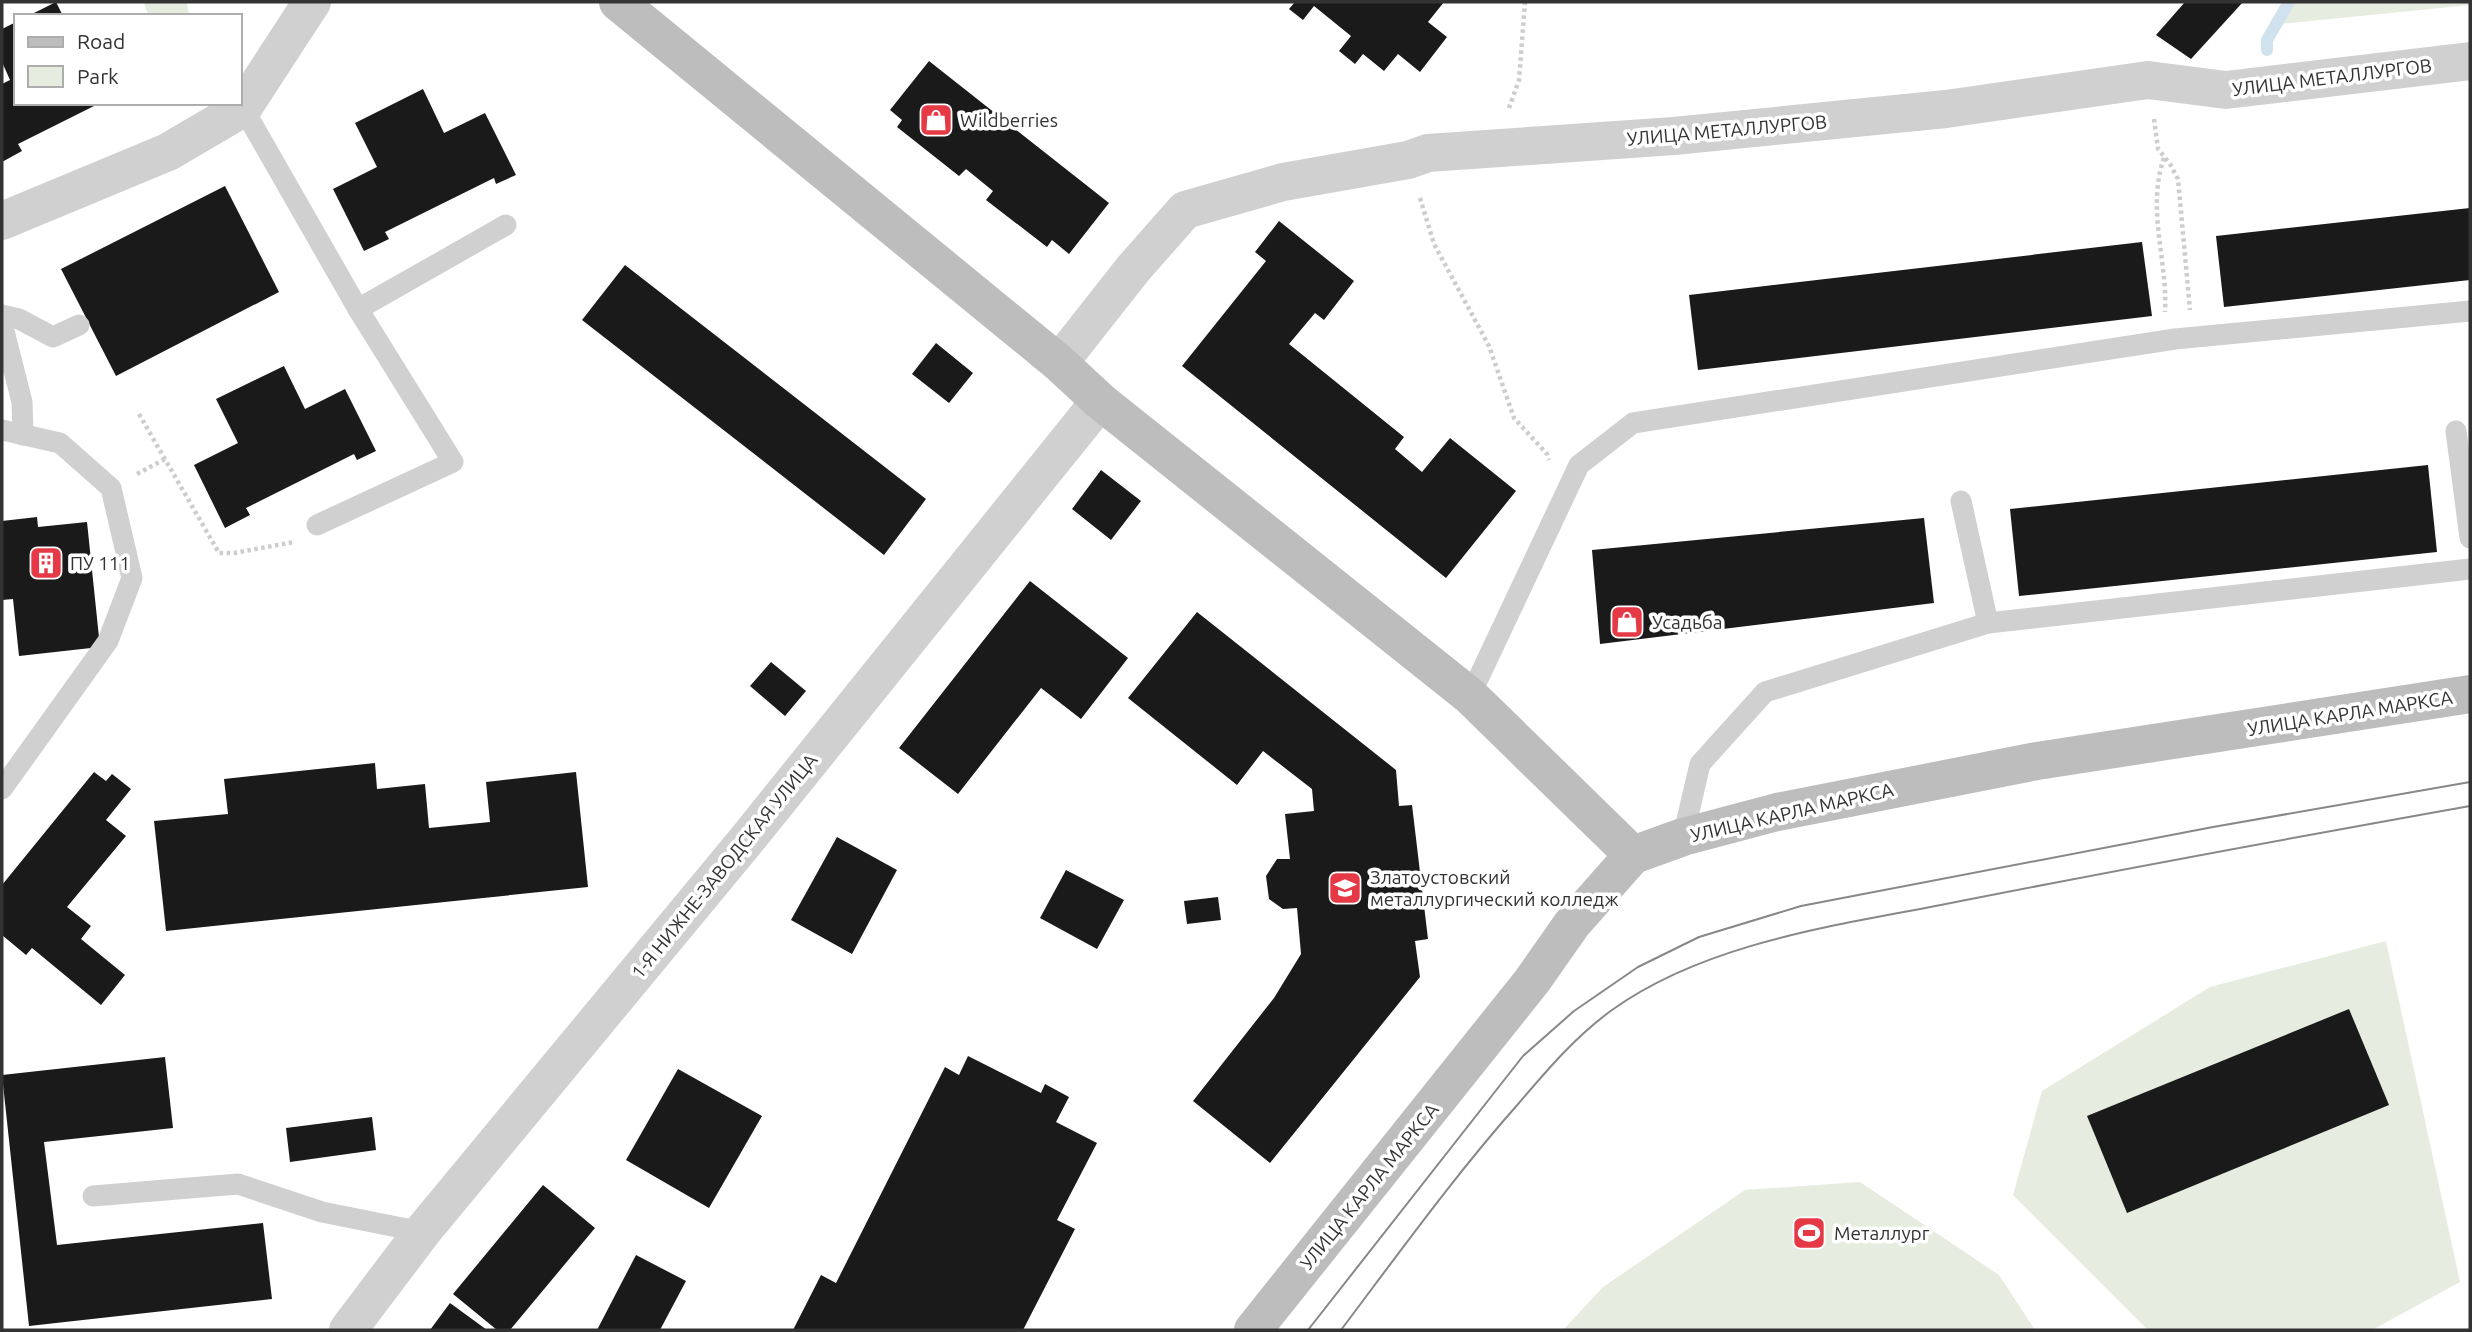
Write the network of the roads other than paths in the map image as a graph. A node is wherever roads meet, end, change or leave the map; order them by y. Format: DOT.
graph roads {
  1 [pos="312,2"];
  2 [pos="618,2"];
  3 [pos="2470,61"];
  4 [pos="243,108"];
  5 [pos="2,221"];
  6 [pos="506,225"];
  7 [pos="358,309"];
  8 [pos="2470,311"];
  9 [pos="2,314"];
  10 [pos="2,323"];
  11 [pos="79,325"];
  12 [pos="1059,363"];
  13 [pos="1100,401"];
  14 [pos="2,430"];
  15 [pos="2456,431"];
  16 [pos="23,435"];
  17 [pos="1962,501"];
  18 [pos="317,524"];
  19 [pos="2470,538"];
  20 [pos="2470,569"];
  21 [pos="1988,624"];
  22 [pos="2470,694"];
  23 [pos="1470,696"];
  24 [pos="2,789"];
  25 [pos="1683,837"];
  26 [pos="1633,855"];
  27 [pos="93,1196"];
  28 [pos="422,1232"];
  29 [pos="348,1330"];
  30 [pos="1253,1330"];
  1 -- 4 [label="street"];
  2 -- 12 [label="main road"];
  3 -- 12 [label="street, УЛИЦА МЕТАЛЛУРГОВ"];
  4 -- 5 [label="street"];
  4 -- 7 [label="lane"];
  6 -- 7 [label="lane"];
  7 -- 18 [label="lane"];
  8 -- 23 [label="lane"];
  9 -- 11 [label="lane"];
  10 -- 16 [label="lane"];
  12 -- 13 [label="main road"];
  13 -- 23 [label="main road"];
  13 -- 28 [label="street, 1-Я НИЖНЕ-ЗАВОДСКАЯ УЛИЦА"];
  14 -- 16 [label="lane"];
  15 -- 19 [label="lane"];
  16 -- 24 [label="lane"];
  17 -- 21 [label="lane"];
  20 -- 21 [label="lane"];
  21 -- 25 [label="lane"];
  22 -- 25 [label="main road, УЛИЦА КАРЛА МАРКСА"];
  23 -- 26 [label="main road"];
  25 -- 26 [label="main road, УЛИЦА КАРЛА МАРКСА"];
  26 -- 30 [label="main road, УЛИЦА КАРЛА МАРКСА"];
  27 -- 28 [label="lane"];
  28 -- 29 [label="street, 1-Я НИЖНЕ-ЗАВОДСКАЯ УЛИЦА"];
}
